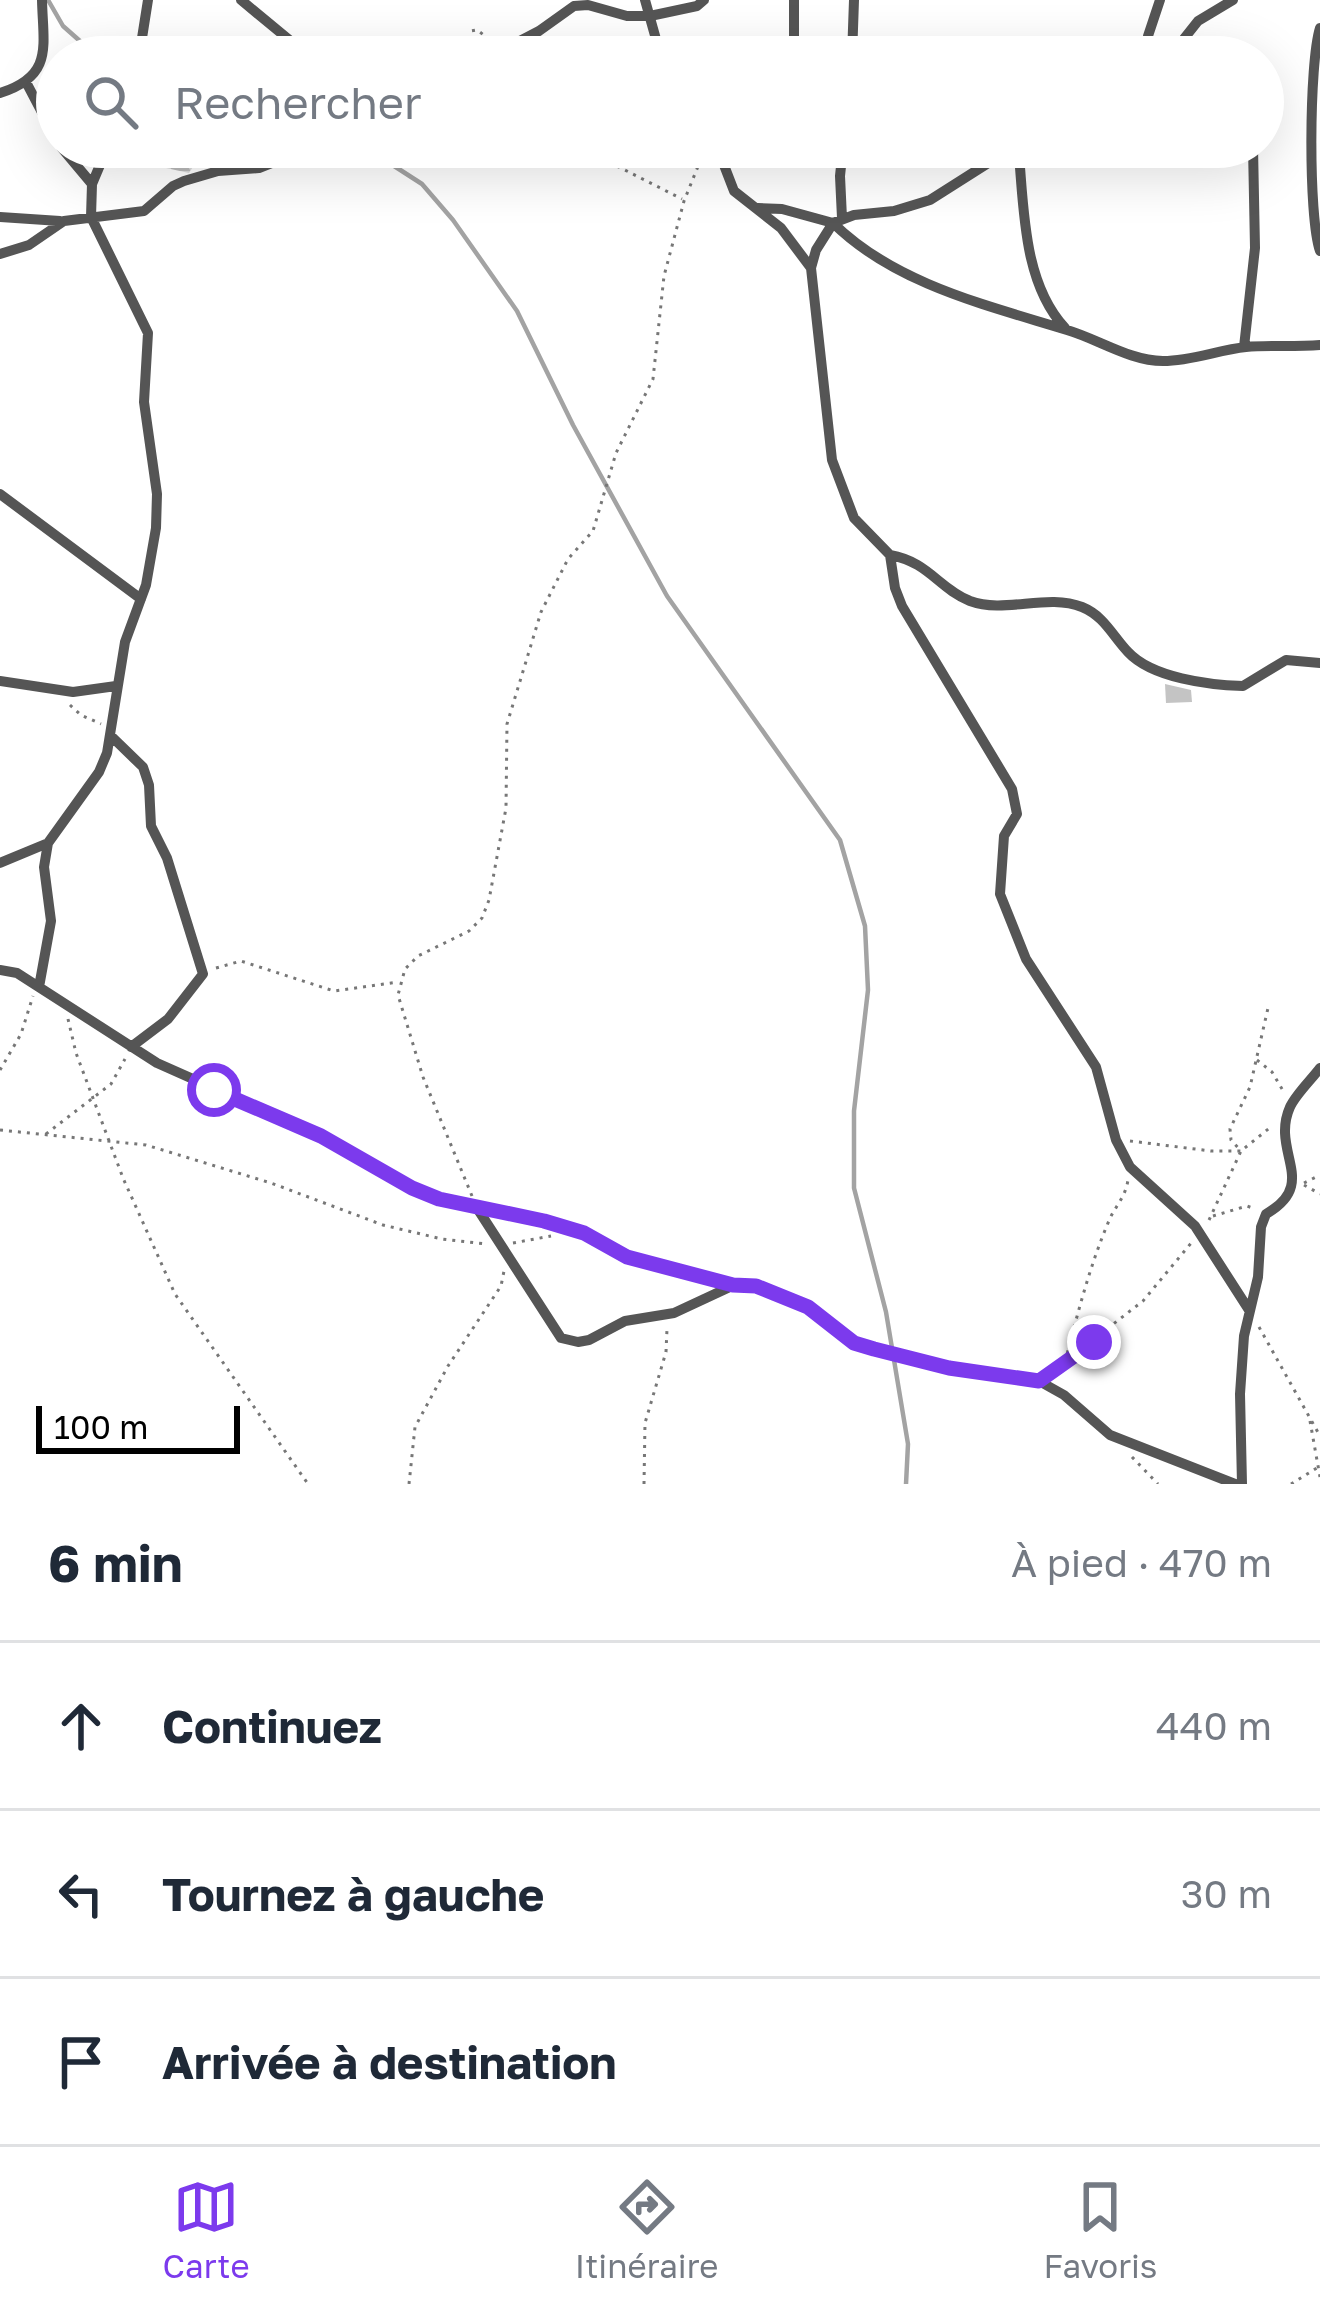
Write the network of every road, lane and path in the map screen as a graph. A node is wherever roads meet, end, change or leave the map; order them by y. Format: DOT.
graph roads {
  1 [pos="42,0"];
  2 [pos="148,0"];
  3 [pos="242,0"];
  4 [pos="644,0"];
  5 [pos="704,0"];
  6 [pos="794,0"];
  7 [pos="854,0"];
  8 [pos="1160,0"];
  9 [pos="1233,0"];
  10 [pos="581,2"];
  11 [pos="650,16"];
  12 [pos="1320,28"];
  13 [pos="43,36"];
  14 [pos="142,36"];
  15 [pos="285,36"];
  16 [pos="526,36"];
  17 [pos="656,36"];
  18 [pos="794,36"];
  19 [pos="853,36"];
  20 [pos="1151,36"];
  21 [pos="1186,36"];
  22 [pos="36,68"];
  23 [pos="26,82"];
  24 [pos="0,93"];
  25 [pos="36,101"];
  26 [pos="75,168"];
  27 [pos="99,168"];
  28 [pos="238,168"];
  29 [pos="623,168"];
  30 [pos="699,168"];
  31 [pos="724,168"];
  32 [pos="841,168"];
  33 [pos="980,168"];
  34 [pos="1021,168"];
  35 [pos="1253,168"];
  36 [pos="92,184"];
  37 [pos="684,201"];
  38 [pos="755,208"];
  39 [pos="0,217"];
  40 [pos="91,217"];
  41 [pos="64,221"];
  42 [pos="838,221"];
  43 [pos="1320,251"];
  44 [pos="0,254"];
  45 [pos="811,268"];
  46 [pos="1065,329"];
  47 [pos="1320,345"];
  48 [pos="1244,347"];
  49 [pos="0,494"];
  50 [pos="890,555"];
  51 [pos="141,599"];
  52 [pos="1320,663"];
  53 [pos="0,681"];
  54 [pos="116,686"];
  55 [pos="57,689"];
  56 [pos="111,736"];
  57 [pos="48,843"];
  58 [pos="0,863"];
  59 [pos="0,970"];
  60 [pos="203,974"];
  61 [pos="400,982"];
  62 [pos="39,987"];
  63 [pos="66,1006"];
  64 [pos="1268,1008"];
  65 [pos="130,1047"];
  66 [pos="1257,1060"];
  67 [pos="1320,1067"];
  68 [pos="0,1070"];
  69 [pos="92,1098"];
  70 [pos="1289,1108"];
  71 [pos="0,1130"];
  72 [pos="46,1134"];
  73 [pos="1117,1140"];
  74 [pos="109,1141"];
  75 [pos="1241,1150"];
  76 [pos="1130,1167"];
  77 [pos="1320,1175"];
  78 [pos="1302,1184"];
  79 [pos="1320,1194"];
  80 [pos="477,1208"];
  81 [pos="1266,1214"];
  82 [pos="1211,1216"];
  83 [pos="1199,1232"];
  84 [pos="584,1233"];
  85 [pos="499,1246"];
  86 [pos="733,1285"];
  87 [pos="1249,1310"];
  88 [pos="668,1315"];
  89 [pos="1064,1363"];
  90 [pos="1039,1381"];
  91 [pos="1310,1419"];
  92 [pos="1320,1436"];
  93 [pos="1128,1454"];
  94 [pos="1318,1468"];
  95 [pos="1320,1477"];
  96 [pos="308,1484"];
  97 [pos="409,1484"];
  98 [pos="644,1484"];
  99 [pos="1158,1484"];
  100 [pos="1239,1484"];
  101 [pos="1291,1484"];
  1 -- 13 [label="street"];
  2 -- 14 [label="street"];
  3 -- 15 [label="street"];
  4 -- 11 [label="street"];
  5 -- 11 [label="street"];
  6 -- 18 [label="street"];
  7 -- 19 [label="street"];
  8 -- 20 [label="street"];
  9 -- 21 [label="street"];
  10 -- 11 [label="street"];
  10 -- 16 [label="street"];
  11 -- 17 [label="street"];
  12 -- 43 [label="street"];
  22 -- 23 [label="street"];
  23 -- 24 [label="street"];
  23 -- 25 [label="street"];
  26 -- 36 [label="street"];
  27 -- 36 [label="street"];
  28 -- 40 [label="street"];
  29 -- 37 [label="path"];
  30 -- 37 [label="path"];
  31 -- 38 [label="street"];
  32 -- 42 [label="street"];
  33 -- 42 [label="street"];
  34 -- 46 [label="street"];
  35 -- 48 [label="street"];
  36 -- 40 [label="street"];
  37 -- 61 [label="path"];
  38 -- 42 [label="street"];
  38 -- 45 [label="street"];
  39 -- 41 [label="street"];
  40 -- 41 [label="street"];
  40 -- 51 [label="street"];
  41 -- 44 [label="street"];
  42 -- 45 [label="street"];
  42 -- 46 [label="street"];
  45 -- 50 [label="street"];
  46 -- 48 [label="street"];
  47 -- 48 [label="street"];
  49 -- 51 [label="street"];
  50 -- 52 [label="street"];
  50 -- 73 [label="street"];
  51 -- 54 [label="street"];
  53 -- 55 [label="street"];
  54 -- 55 [label="street"];
  54 -- 56 [label="street"];
  55 -- 56 [label="path"];
  56 -- 57 [label="street"];
  56 -- 60 [label="street"];
  57 -- 58 [label="street"];
  57 -- 62 [label="street"];
  59 -- 62 [label="street"];
  60 -- 61 [label="path"];
  60 -- 65 [label="street"];
  61 -- 80 [label="path"];
  62 -- 63 [label="street"];
  62 -- 68 [label="path"];
  63 -- 65 [label="street"];
  63 -- 69 [label="path"];
  64 -- 66 [label="path"];
  65 -- 69 [label="path"];
  65 -- 80 [label="street"];
  66 -- 70 [label="path"];
  66 -- 75 [label="path"];
  67 -- 70 [label="street"];
  69 -- 72 [label="path"];
  69 -- 74 [label="path"];
  70 -- 75 [label="path"];
  70 -- 78 [label="street"];
  71 -- 72 [label="path"];
  72 -- 74 [label="path"];
  73 -- 75 [label="path"];
  73 -- 76 [label="street"];
  74 -- 85 [label="path"];
  74 -- 96 [label="path"];
  75 -- 82 [label="path"];
  76 -- 83 [label="street"];
  76 -- 89 [label="path"];
  77 -- 78 [label="path"];
  78 -- 79 [label="path"];
  78 -- 81 [label="street"];
  80 -- 84 [label="street"];
  80 -- 85 [label="street"];
  81 -- 82 [label="path"];
  81 -- 87 [label="street"];
  82 -- 83 [label="path"];
  83 -- 87 [label="street"];
  83 -- 89 [label="path"];
  84 -- 85 [label="path"];
  84 -- 86 [label="street"];
  85 -- 88 [label="street"];
  85 -- 97 [label="path"];
  86 -- 88 [label="street"];
  86 -- 90 [label="street"];
  87 -- 91 [label="path"];
  87 -- 100 [label="street"];
  88 -- 98 [label="path"];
  89 -- 90 [label="path"];
  90 -- 100 [label="street"];
  91 -- 92 [label="path"];
  91 -- 94 [label="path"];
  93 -- 99 [label="path"];
  94 -- 95 [label="path"];
  94 -- 101 [label="path"];
}
